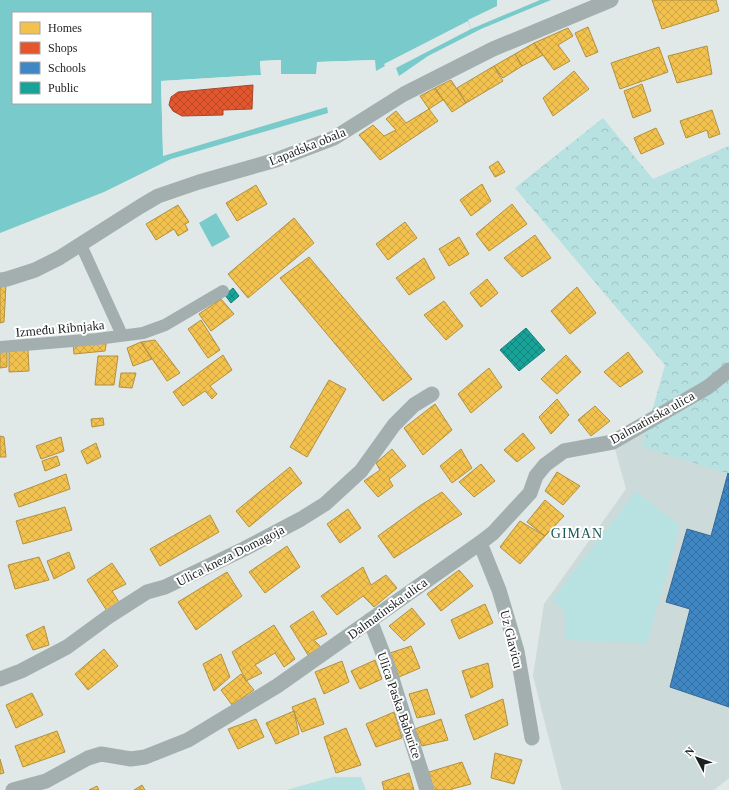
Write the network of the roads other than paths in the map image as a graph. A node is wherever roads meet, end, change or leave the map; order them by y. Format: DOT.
graph roads {
  1 [pos="611,0"];
  2 [pos="81,245"];
  3 [pos="0,280"];
  4 [pos="223,291"];
  5 [pos="122,335"];
  6 [pos="0,347"];
  7 [pos="729,370"];
  8 [pos="432,394"];
  9 [pos="480,543"];
  10 [pos="370,620"];
  11 [pos="0,678"];
  12 [pos="532,738"];
  13 [pos="48,785"];
  14 [pos="13,790"];
  15 [pos="427,790"];
  1 -- 2 [label="street, Lapadska obala"];
  2 -- 3 [label="street, Lapadska obala"];
  2 -- 5 [label="street, Između Ribnjaka"];
  4 -- 5 [label="street, Između Ribnjaka"];
  5 -- 6 [label="street, Između Ribnjaka"];
  7 -- 9 [label="street, Dalmatinska ulica"];
  8 -- 11 [label="street, Ulica kneza Domagoja"];
  9 -- 10 [label="street, Dalmatinska ulica"];
  9 -- 12 [label="street, Uz Glavicu"];
  10 -- 13 [label="street, Dalmatinska ulica"];
  10 -- 15 [label="street, Ulica Paska Baburice"];
  13 -- 14 [label="street, Dalmatinska ulica"];
}
